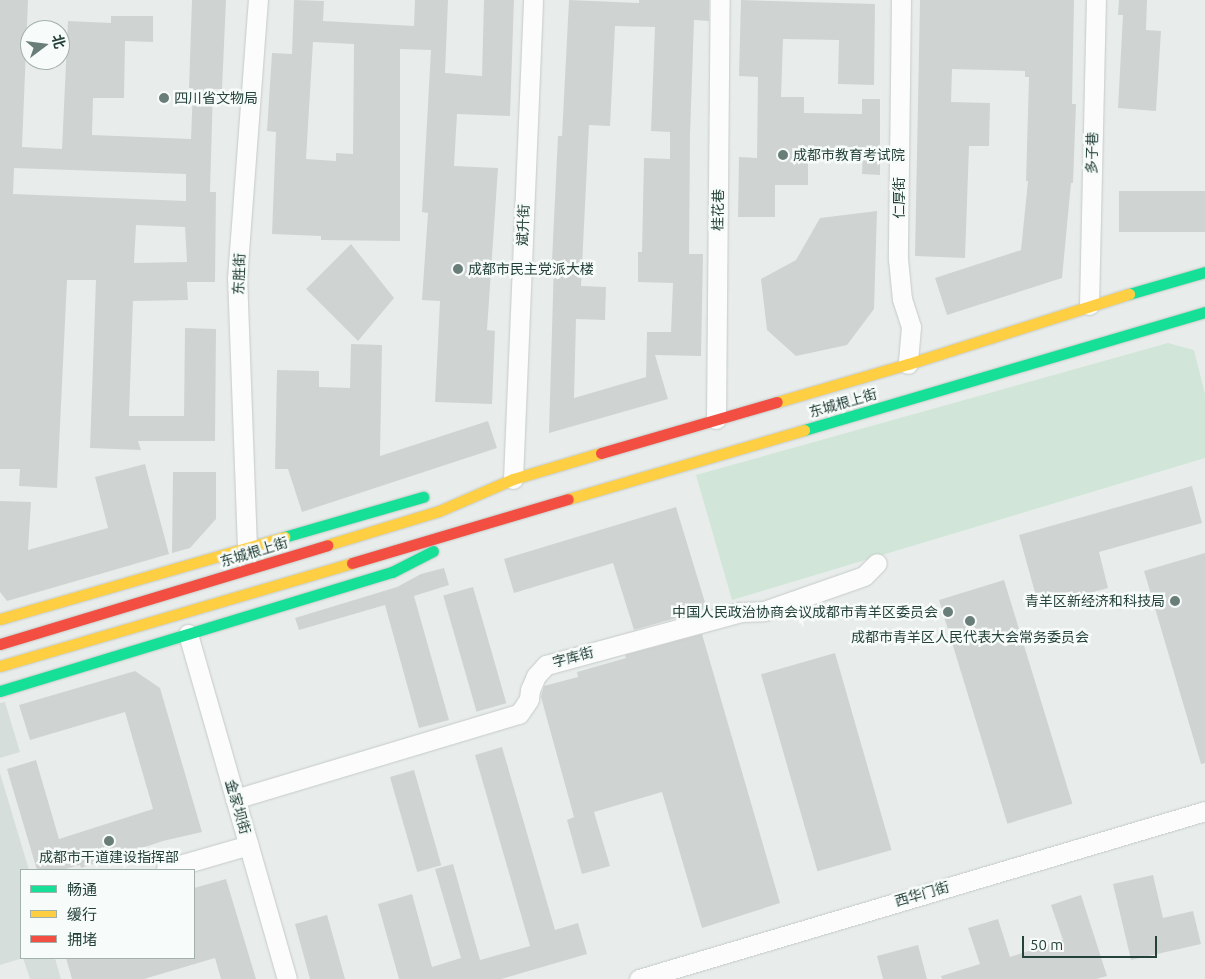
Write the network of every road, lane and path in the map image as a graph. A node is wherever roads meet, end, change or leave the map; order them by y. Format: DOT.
graph roads {
  1 [pos="258,0"];
  2 [pos="533,0"];
  3 [pos="720,0"];
  4 [pos="901,0"];
  5 [pos="1096,0"];
  6 [pos="1205,272"];
  7 [pos="1089,305"];
  8 [pos="1205,312"];
  9 [pos="908,364"];
  10 [pos="716,419"];
  11 [pos="512,480"];
  12 [pos="465,487"];
  13 [pos="437,493"];
  14 [pos="490,523"];
  15 [pos="247,548"];
  16 [pos="877,564"];
  17 [pos="0,619"];
  18 [pos="188,634"];
  19 [pos="0,644"];
  20 [pos="0,666"];
  21 [pos="0,691"];
  22 [pos="236,799"];
  23 [pos="1205,811"];
  24 [pos="249,845"];
  25 [pos="169,869"];
  26 [pos="287,979"];
  27 [pos="639,979"];
  1 -- 15 [label="street, 东胜街"];
  2 -- 11 [label="street, 斌升街"];
  3 -- 10 [label="street, 桂花巷"];
  4 -- 9 [label="street, 仁厚街"];
  5 -- 7 [label="street, 多子巷"];
  6 -- 7 [label="main road, 东城根上街"];
  7 -- 9 [label="main road, 东城根上街"];
  8 -- 14 [label="main road, 东城根上街"];
  9 -- 10 [label="main road, 东城根上街"];
  10 -- 11 [label="main road, 东城根上街"];
  11 -- 12 [label="main road, 东城根上街"];
  11 -- 19 [label="main road, 东城根上街"];
  13 -- 15 [label="main road, 东城根上街"];
  14 -- 18 [label="main road, 东城根上街"];
  14 -- 20 [label="main road, 东城根上街"];
  15 -- 17 [label="main road, 东城根上街"];
  16 -- 22 [label="street, 字库街"];
  18 -- 21 [label="main road, 东城根上街"];
  18 -- 22 [label="street, 金家坝街"];
  22 -- 24 [label="street, 金家坝街"];
  23 -- 27 [label="street, 西华门街"];
  24 -- 25 [label="street"];
  24 -- 26 [label="street, 金家坝街"];
}
